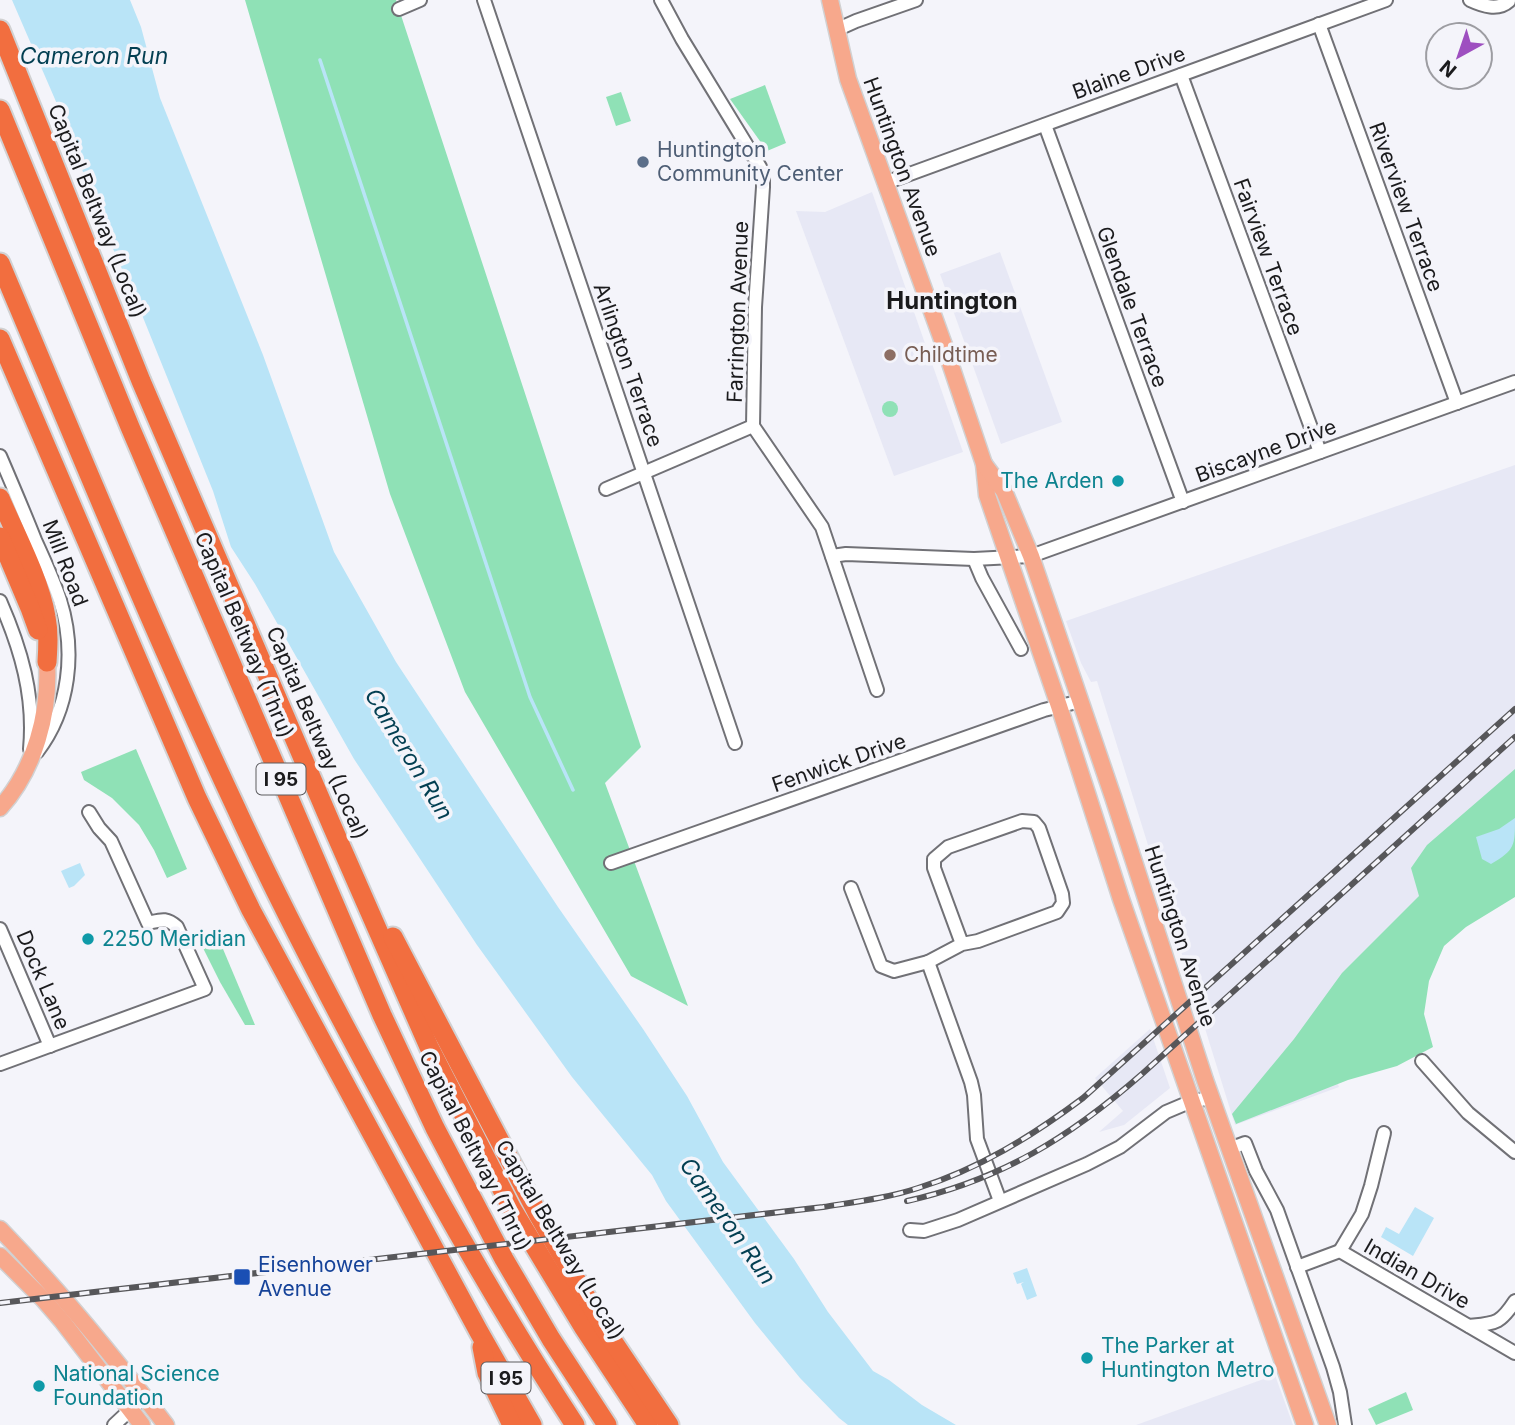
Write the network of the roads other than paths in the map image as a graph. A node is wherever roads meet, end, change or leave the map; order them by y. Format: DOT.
graph roads {
  1 [pos="420,0"];
  2 [pos="484,0"];
  3 [pos="661,0"];
  4 [pos="831,0"];
  5 [pos="916,0"];
  6 [pos="1386,0"];
  7 [pos="1470,0"];
  8 [pos="1509,0"];
  9 [pos="1515,2"];
  10 [pos="399,9"];
  11 [pos="1319,24"];
  12 [pos="0,30"];
  13 [pos="836,30"];
  14 [pos="1181,75"];
  15 [pos="0,110"];
  16 [pos="1045,125"];
  17 [pos="885,183"];
  18 [pos="0,263"];
  19 [pos="0,339"];
  20 [pos="1515,382"];
  21 [pos="1457,403"];
  22 [pos="753,426"];
  23 [pos="1320,452"];
  24 [pos="0,456"];
  25 [pos="984,464"];
  26 [pos="644,472"];
  27 [pos="606,489"];
  28 [pos="0,498"];
  29 [pos="1183,502"];
  30 [pos="0,537"];
  31 [pos="832,556"];
  32 [pos="1031,556"];
  33 [pos="1009,557"];
  34 [pos="974,559"];
  35 [pos="21,568"];
  36 [pos="0,601"];
  37 [pos="1021,649"];
  38 [pos="47,662"];
  39 [pos="877,690"];
  40 [pos="1081,701"];
  41 [pos="1059,706"];
  42 [pos="735,743"];
  43 [pos="28,764"];
  44 [pos="0,808"];
  45 [pos="89,812"];
  46 [pos="332,826"];
  47 [pos="611,863"];
  48 [pos="851,888"];
  49 [pos="0,929"];
  50 [pos="962,944"];
  51 [pos="928,962"];
  52 [pos="50,1046"];
  53 [pos="1422,1061"];
  54 [pos="0,1064"];
  55 [pos="1205,1080"];
  56 [pos="1212,1098"];
  57 [pos="1192,1101"];
  58 [pos="1384,1133"];
  59 [pos="1229,1149"];
  60 [pos="1515,1152"];
  61 [pos="1000,1201"];
  62 [pos="0,1229"];
  63 [pos="910,1230"];
  64 [pos="1340,1251"];
  65 [pos="0,1256"];
  66 [pos="1297,1267"];
  67 [pos="1515,1301"];
  68 [pos="1469,1326"];
  69 [pos="479,1332"];
  70 [pos="1515,1353"];
  71 [pos="144,1396"];
  72 [pos="130,1409"];
  73 [pos="114,1425"];
  74 [pos="142,1425"];
  75 [pos="166,1425"];
  76 [pos="512,1425"];
  77 [pos="531,1425"];
  78 [pos="575,1425"];
  79 [pos="607,1425"];
  80 [pos="648,1425"];
  81 [pos="669,1425"];
  82 [pos="1305,1425"];
  83 [pos="1328,1425"];
  84 [pos="1345,1425"];
  1 -- 10 [label="street"];
  2 -- 26 [label="street, Arlington Terrace"];
  3 -- 22 [label="street, Farrington Avenue"];
  4 -- 13 [label="main road, Huntington Avenue"];
  5 -- 13 [label="street"];
  6 -- 11 [label="street, Blaine Drive"];
  7 -- 8 [label="street"];
  8 -- 9 [label="street"];
  11 -- 14 [label="street, Blaine Drive"];
  11 -- 21 [label="street, Riverview Terrace"];
  12 -- 46 [label="highway, Capital Beltway (Local) / I 95"];
  13 -- 17 [label="main road, Huntington Avenue"];
  14 -- 16 [label="street, Blaine Drive"];
  14 -- 23 [label="street, Fairview Terrace"];
  15 -- 79 [label="highway, Capital Beltway (Thru) / I 95"];
  16 -- 17 [label="street, Blaine Drive"];
  16 -- 29 [label="street, Glendale Terrace"];
  17 -- 25 [label="main road, Huntington Avenue"];
  18 -- 78 [label="highway, I 95"];
  19 -- 69 [label="highway, I 95"];
  20 -- 21 [label="street, Biscayne Drive"];
  21 -- 23 [label="street, Biscayne Drive"];
  22 -- 26 [label="street"];
  22 -- 31 [label="street, Farrington Avenue"];
  23 -- 29 [label="street, Biscayne Drive"];
  24 -- 43 [label="street, Mill Road"];
  25 -- 32 [label="main road, Huntington Avenue"];
  25 -- 33 [label="main road, Huntington Avenue"];
  26 -- 27 [label="street"];
  26 -- 42 [label="street, Arlington Terrace"];
  28 -- 35 [label="highway"];
  29 -- 32 [label="street, Biscayne Drive"];
  30 -- 35 [label="highway"];
  31 -- 34 [label="street"];
  31 -- 39 [label="street, Farrington Avenue"];
  32 -- 33 [label="street"];
  32 -- 40 [label="main road, Huntington Avenue"];
  33 -- 34 [label="street"];
  33 -- 41 [label="main road, Huntington Avenue"];
  34 -- 37 [label="street"];
  35 -- 38 [label="highway"];
  36 -- 43 [label="street, Mill Road"];
  38 -- 43 [label="main road, Mill Road"];
  40 -- 41 [label="street, Fenwick Drive"];
  40 -- 55 [label="main road, Huntington Avenue"];
  41 -- 47 [label="street, Fenwick Drive"];
  41 -- 57 [label="main road, Huntington Avenue"];
  43 -- 44 [label="main road, Mill Road"];
  45 -- 52 [label="street"];
  46 -- 80 [label="highway, Capital Beltway (Local) / I 95"];
  46 -- 81 [label="highway"];
  48 -- 51 [label="street"];
  49 -- 52 [label="street, Dock Lane"];
  50 -- 50 [label="street"];
  50 -- 51 [label="street"];
  51 -- 61 [label="street"];
  52 -- 54 [label="street"];
  53 -- 60 [label="street"];
  55 -- 56 [label="main road, Huntington Avenue"];
  55 -- 57 [label="street"];
  56 -- 57 [label="street"];
  56 -- 59 [label="main road, Huntington Avenue"];
  57 -- 61 [label="street"];
  57 -- 82 [label="main road, Huntington Avenue"];
  58 -- 64 [label="street"];
  59 -- 66 [label="street"];
  59 -- 83 [label="main road, Huntington Avenue"];
  61 -- 63 [label="street"];
  62 -- 71 [label="main road"];
  64 -- 66 [label="street, Indian Drive"];
  64 -- 68 [label="street, Indian Drive"];
  65 -- 72 [label="main road"];
  66 -- 84 [label="street"];
  67 -- 68 [label="street"];
  68 -- 70 [label="street, Indian Drive"];
  69 -- 76 [label="highway"];
  69 -- 77 [label="highway, I 95"];
  71 -- 72 [label="street"];
  71 -- 75 [label="main road"];
  72 -- 73 [label="street"];
  72 -- 74 [label="main road"];
}
